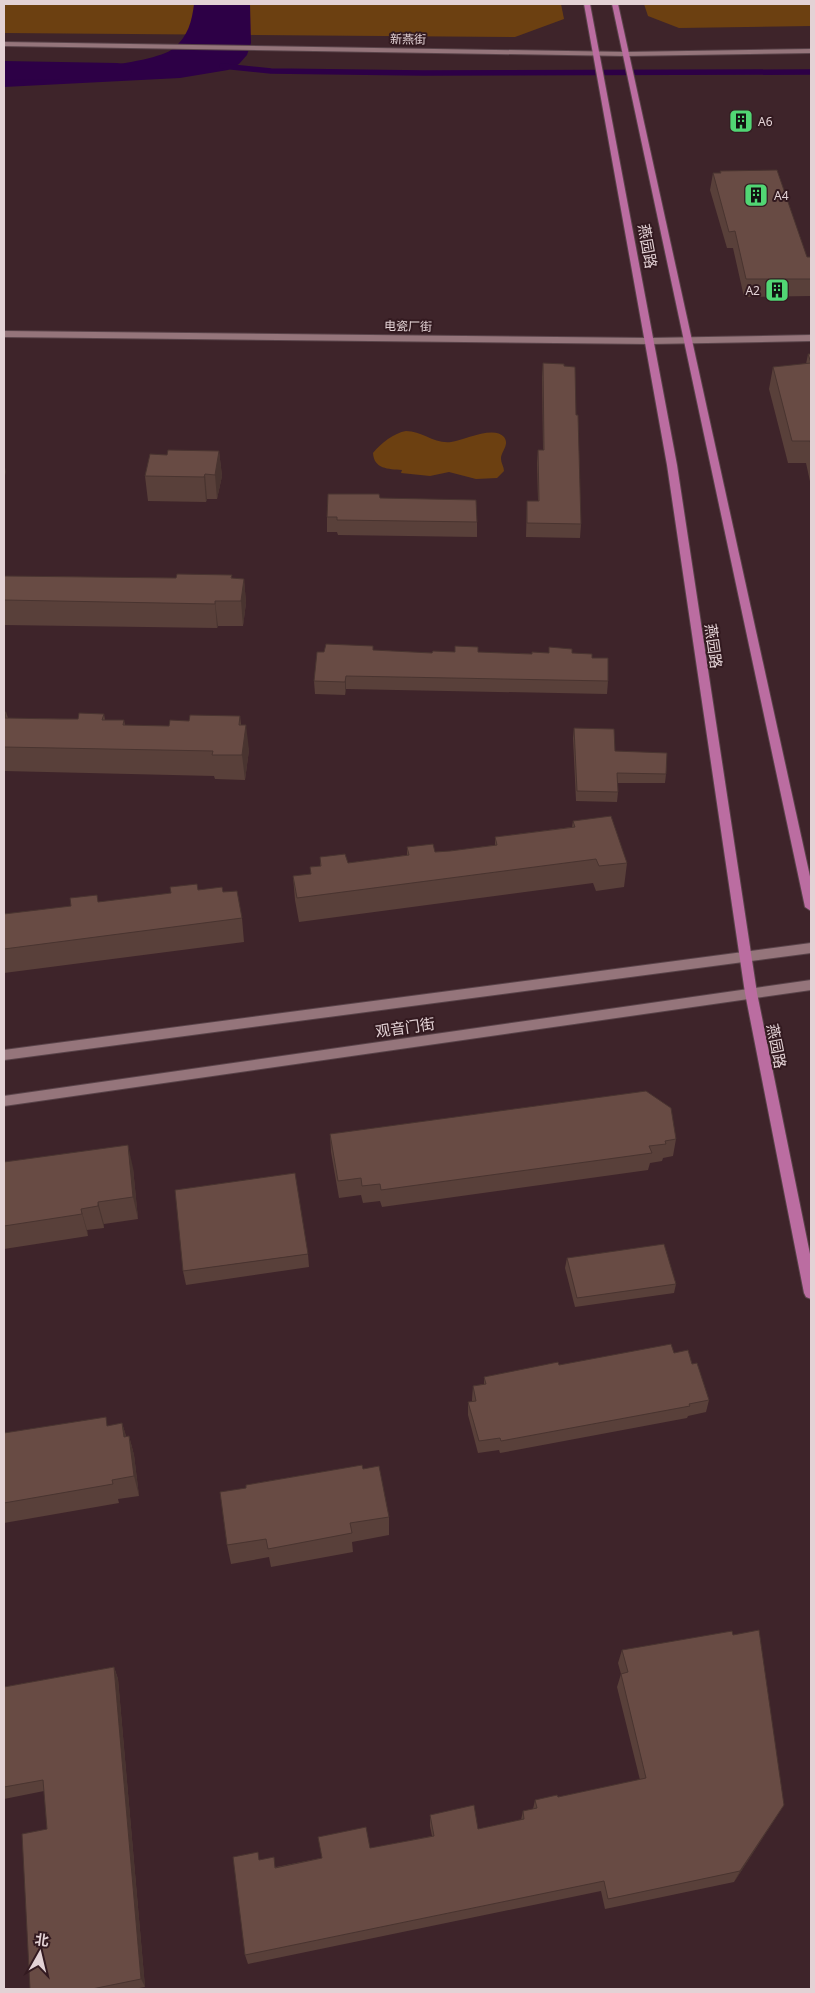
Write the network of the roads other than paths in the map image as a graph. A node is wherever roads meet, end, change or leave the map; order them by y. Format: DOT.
graph roads {
  1 [pos="587,4"];
  2 [pos="614,4"];
  3 [pos="4,44"];
  4 [pos="811,51"];
  5 [pos="596,53"];
  6 [pos="626,54"];
  7 [pos="4,334"];
  8 [pos="811,338"];
  9 [pos="687,340"];
  10 [pos="650,341"];
  11 [pos="811,907"];
  12 [pos="811,948"];
  13 [pos="745,957"];
  14 [pos="811,985"];
  15 [pos="751,993"];
  16 [pos="4,1055"];
  17 [pos="4,1101"];
  18 [pos="811,1293"];
  1 -- 5 [label="main road, 燕园路"];
  2 -- 6 [label="main road, 燕园路"];
  3 -- 5 [label="street, 新燕街"];
  4 -- 6 [label="street, 新燕街"];
  5 -- 6 [label="street, 新燕街"];
  5 -- 10 [label="main road, 燕园路"];
  6 -- 9 [label="main road, 燕园路"];
  7 -- 10 [label="street, 电瓷厂街"];
  8 -- 9 [label="street, 电瓷厂街"];
  9 -- 10 [label="street, 电瓷厂街"];
  9 -- 11 [label="main road, 燕园路"];
  10 -- 13 [label="main road, 燕园路"];
  12 -- 13 [label="street, 观音门街"];
  13 -- 15 [label="main road, 燕园路"];
  13 -- 16 [label="street, 观音门街"];
  14 -- 15 [label="street, 观音门街"];
  15 -- 17 [label="street, 观音门街"];
  15 -- 18 [label="main road, 燕园路"];
}
